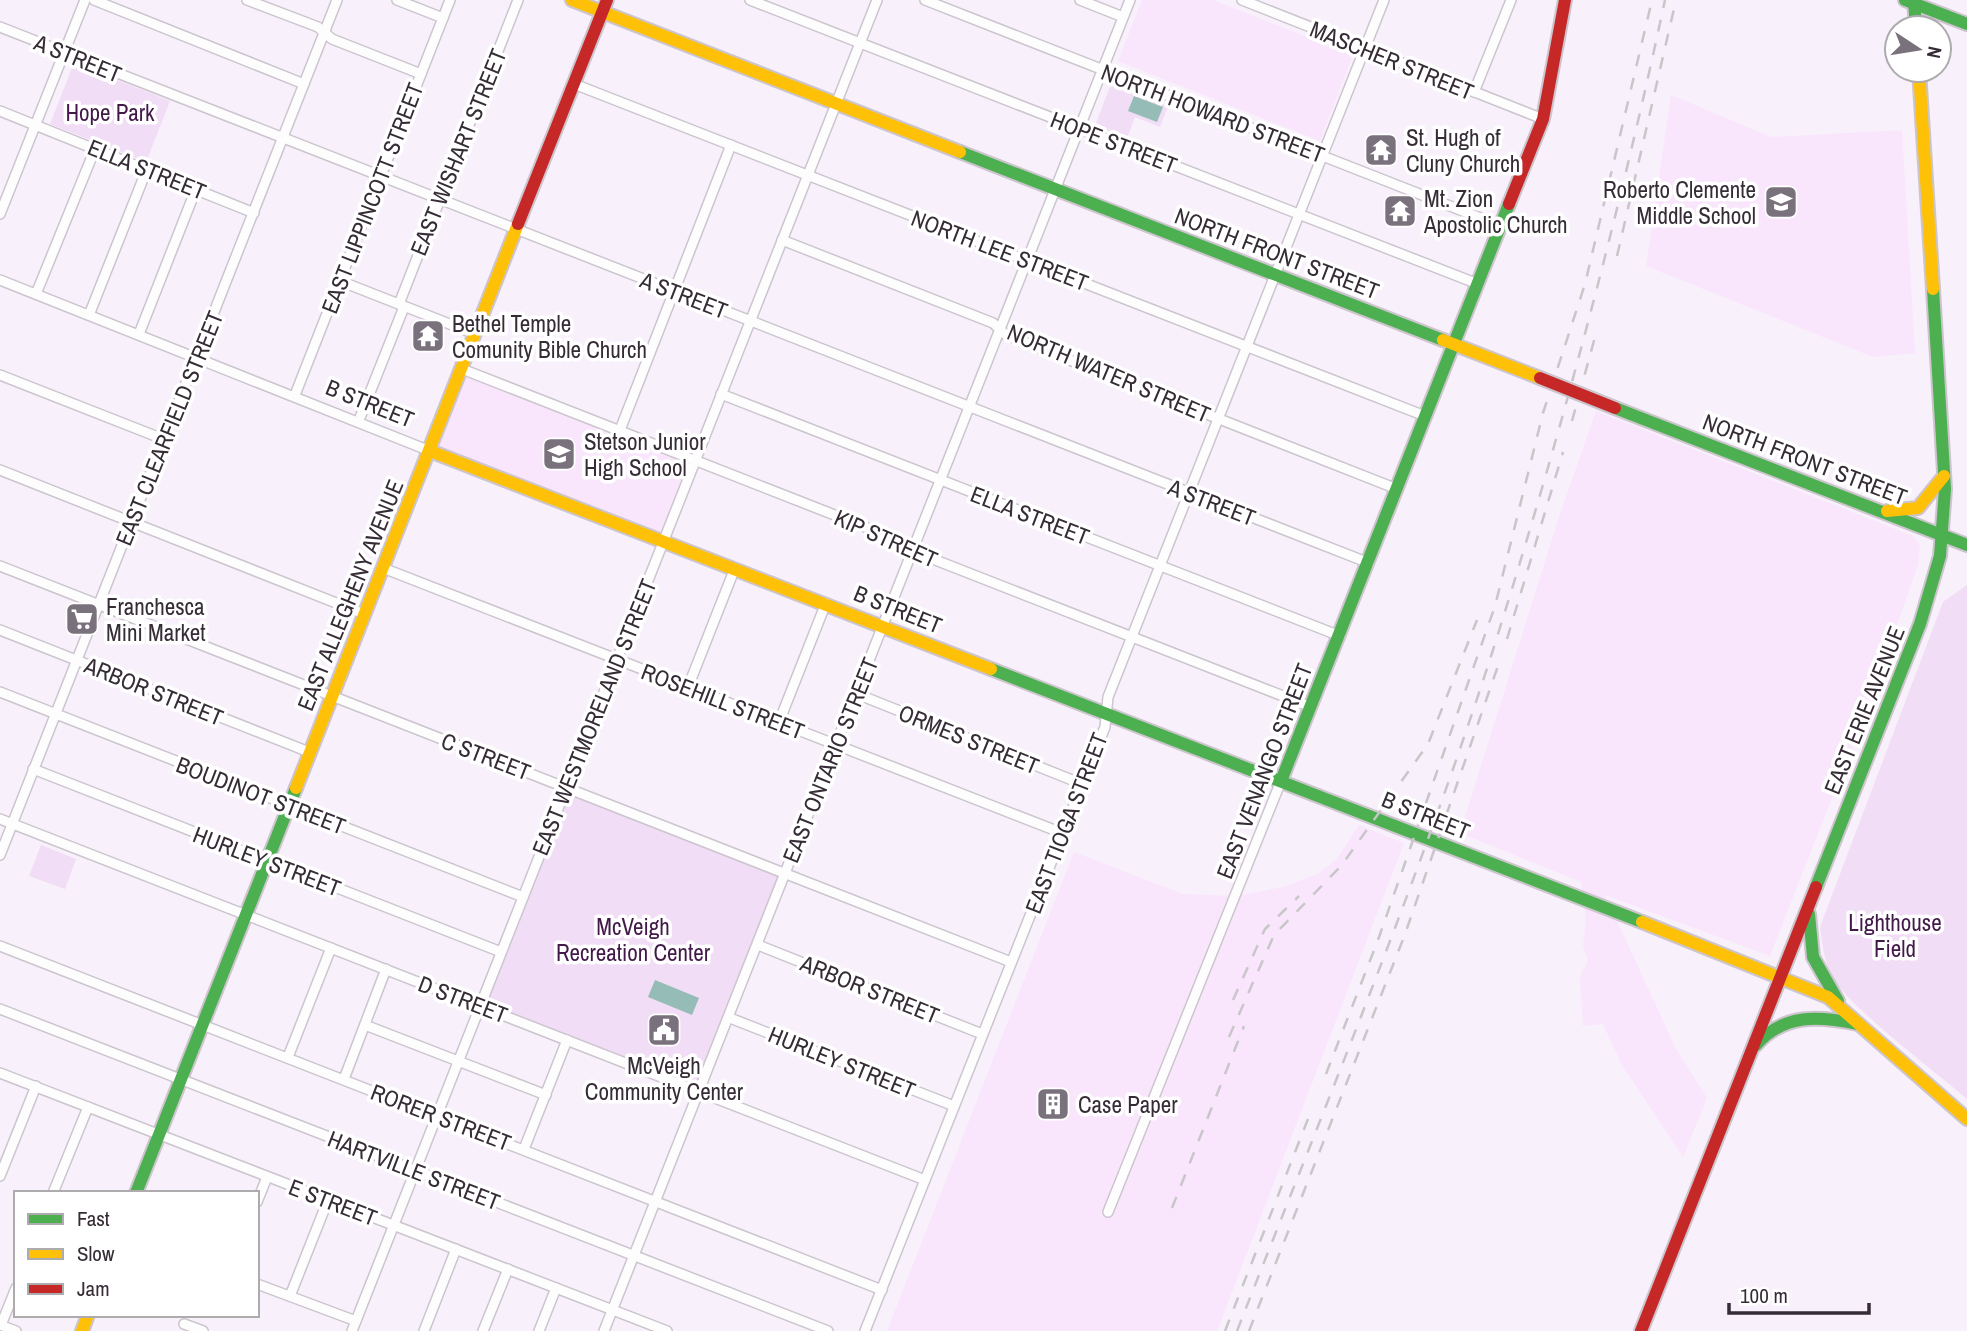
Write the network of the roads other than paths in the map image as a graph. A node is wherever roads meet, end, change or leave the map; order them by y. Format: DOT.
graph roads {
  1 [pos="85,0"];
  2 [pos="94,0"];
  3 [pos="247,0"];
  4 [pos="338,0"];
  5 [pos="397,0"];
  6 [pos="450,0"];
  7 [pos="518,0"];
  8 [pos="572,0"];
  9 [pos="750,0"];
  10 [pos="877,0"];
  11 [pos="925,0"];
  12 [pos="1080,0"];
  13 [pos="1130,0"];
  14 [pos="1241,0"];
  15 [pos="1384,0"];
  16 [pos="1511,0"];
  17 [pos="1565,0"];
  18 [pos="1911,1"];
  19 [pos="1256,3"];
  20 [pos="605,6"];
  21 [pos="1123,17"];
  22 [pos="443,18"];
  23 [pos="1967,24"];
  24 [pos="0,27"];
  25 [pos="325,32"];
  26 [pos="860,44"];
  27 [pos="1364,49"];
  28 [pos="65,52"];
  29 [pos="1103,69"];
  30 [pos="421,74"];
  31 [pos="574,83"];
  32 [pos="304,84"];
  33 [pos="1920,84"];
  34 [pos="1474,92"];
  35 [pos="836,103"];
  36 [pos="0,111"];
  37 [pos="1542,119"];
  38 [pos="36,125"];
  39 [pos="1079,128"];
  40 [pos="283,138"];
  41 [pos="731,145"];
  42 [pos="95,149"];
  43 [pos="1323,156"];
  44 [pos="147,169"];
  45 [pos="808,174"];
  46 [pos="382,176"];
  47 [pos="196,189"];
  48 [pos="1055,189"];
  49 [pos="3,197"];
  50 [pos="440,199"];
  51 [pos="254,212"];
  52 [pos="0,214"];
  53 [pos="1300,214"];
  54 [pos="1501,226"];
  55 [pos="516,229"];
  56 [pos="782,240"];
  57 [pos="1027,261"];
  58 [pos="1275,275"];
  59 [pos="0,280"];
  60 [pos="340,281"];
  61 [pos="1478,284"];
  62 [pos="674,291"];
  63 [pos="36,294"];
  64 [pos="401,306"];
  65 [pos="89,315"];
  66 [pos="750,320"];
  67 [pos="1001,329"];
  68 [pos="138,334"];
  69 [pos="475,334"];
  70 [pos="1454,345"];
  71 [pos="1247,346"];
  72 [pos="196,357"];
  73 [pos="462,369"];
  74 [pos="0,375"];
  75 [pos="721,394"];
  76 [pos="295,395"];
  77 [pos="970,406"];
  78 [pos="1426,416"];
  79 [pos="1219,418"];
  80 [pos="359,421"];
  81 [pos="620,429"];
  82 [pos="163,439"];
  83 [pos="430,451"];
  84 [pos="695,460"];
  85 [pos="0,470"];
  86 [pos="1944,476"];
  87 [pos="940,480"];
  88 [pos="1397,489"];
  89 [pos="1189,493"];
  90 [pos="1881,511"];
  91 [pos="131,521"];
  92 [pos="1943,536"];
  93 [pos="663,540"];
  94 [pos="1967,545"];
  95 [pos="914,549"];
  96 [pos="1369,563"];
  97 [pos="0,566"];
  98 [pos="1160,566"];
  99 [pos="383,568"];
  100 [pos="735,568"];
  101 [pos="827,603"];
  102 [pos="100,604"];
  103 [pos="365,614"];
  104 [pos="883,626"];
  105 [pos="0,630"];
  106 [pos="1340,636"];
  107 [pos="1133,638"];
  108 [pos="617,659"];
  109 [pos="76,661"];
  110 [pos="688,687"];
  111 [pos="0,692"];
  112 [pos="857,694"];
  113 [pos="332,696"];
  114 [pos="1311,708"];
  115 [pos="1105,713"];
  116 [pos="55,715"];
  117 [pos="779,722"];
  118 [pos="836,746"];
  119 [pos="309,752"];
  120 [pos="33,769"];
  121 [pos="1281,781"];
  122 [pos="1082,784"];
  123 [pos="566,787"];
  124 [pos="289,806"];
  125 [pos="0,819"];
  126 [pos="12,824"];
  127 [pos="1062,833"];
  128 [pos="0,855"];
  129 [pos="268,861"];
  130 [pos="786,873"];
  131 [pos="523,897"];
  132 [pos="1812,899"];
  133 [pos="246,916"];
  134 [pos="758,945"];
  135 [pos="0,946"];
  136 [pos="331,948"];
  137 [pos="501,952"];
  138 [pos="1012,962"];
  139 [pos="386,969"];
  140 [pos="1781,978"];
  141 [pos="480,1006"];
  142 [pos="0,1009"];
  143 [pos="1844,1010"];
  144 [pos="730,1018"];
  145 [pos="365,1025"];
  146 [pos="1861,1025"];
  147 [pos="203,1026"];
  148 [pos="982,1034"];
  149 [pos="567,1040"];
  150 [pos="288,1057"];
  151 [pos="1749,1057"];
  152 [pos="457,1062"];
  153 [pos="0,1073"];
  154 [pos="344,1079"];
  155 [pos="183,1080"];
  156 [pos="36,1086"];
  157 [pos="700,1093"];
  158 [pos="545,1094"];
  159 [pos="954,1106"];
  160 [pos="88,1107"];
  161 [pos="437,1116"];
  162 [pos="1967,1119"];
  163 [pos="159,1134"];
  164 [pos="524,1149"];
  165 [pos="416,1170"];
  166 [pos="0,1176"];
  167 [pos="267,1177"];
  168 [pos="925,1180"];
  169 [pos="54,1191"];
  170 [pos="137,1191"];
  171 [pos="259,1197"];
  172 [pos="328,1200"];
  173 [pos="656,1201"];
  174 [pos="1108,1212"];
  175 [pos="394,1225"];
  176 [pos="456,1249"];
  177 [pos="635,1256"];
  178 [pos="508,1269"];
  179 [pos="259,1285"];
  180 [pos="556,1288"];
  181 [pos="882,1290"];
  182 [pos="14,1293"];
  183 [pos="290,1296"];
  184 [pos="612,1310"];
  185 [pos="184,1323"];
  186 [pos="0,1325"];
  187 [pos="354,1326"];
  188 [pos="16,1331"];
  189 [pos="203,1331"];
  190 [pos="424,1331"];
  191 [pos="483,1331"];
  192 [pos="539,1331"];
  193 [pos="604,1331"];
  194 [pos="667,1331"];
  195 [pos="828,1331"];
  196 [pos="865,1331"];
  197 [pos="1641,1331"];
  1 -- 28 [label="street"];
  2 -- 32 [label="street"];
  3 -- 25 [label="street"];
  4 -- 25 [label="street, EAST CLEARFIELD STREET"];
  5 -- 22 [label="street"];
  6 -- 22 [label="street, EAST LIPPINCOTT STREET"];
  7 -- 50 [label="street, EAST WISHART STREET"];
  8 -- 20 [label="main road, NORTH FRONT STREET"];
  9 -- 26 [label="street, HOPE STREET"];
  10 -- 26 [label="street, EAST WESTMORELAND STREET"];
  11 -- 29 [label="street, NORTH HOWARD STREET"];
  12 -- 21 [label="street"];
  13 -- 21 [label="street, EAST ONTARIO STREET"];
  14 -- 19 [label="street, MASCHER STREET"];
  15 -- 27 [label="street, EAST TIOGA STREET"];
  16 -- 34 [label="street"];
  17 -- 37 [label="main road, EAST VENANGO STREET"];
  18 -- 23 [label="main road"];
  19 -- 27 [label="street, MASCHER STREET"];
  20 -- 31 [label="main road, EAST ALLEGHENY AVENUE"];
  20 -- 35 [label="main road, NORTH FRONT STREET"];
  21 -- 29 [label="street, EAST ONTARIO STREET"];
  22 -- 30 [label="street, EAST LIPPINCOTT STREET"];
  24 -- 28 [label="street, A STREET"];
  25 -- 30 [label="street"];
  25 -- 32 [label="street, EAST CLEARFIELD STREET"];
  26 -- 35 [label="street, EAST WESTMORELAND STREET"];
  26 -- 39 [label="street, HOPE STREET"];
  27 -- 34 [label="street, MASCHER STREET"];
  27 -- 43 [label="street, EAST TIOGA STREET"];
  28 -- 38 [label="street"];
  28 -- 40 [label="street, A STREET"];
  29 -- 39 [label="street, EAST ONTARIO STREET"];
  29 -- 43 [label="street, NORTH HOWARD STREET"];
  30 -- 46 [label="street, EAST LIPPINCOTT STREET"];
  31 -- 41 [label="street, NORTH LEE STREET"];
  31 -- 55 [label="main road, EAST ALLEGHENY AVENUE"];
  32 -- 40 [label="street, EAST CLEARFIELD STREET"];
  33 -- 86 [label="main road, EAST ERIE AVENUE"];
  34 -- 37 [label="street, MASCHER STREET"];
  35 -- 45 [label="street, EAST WESTMORELAND STREET"];
  35 -- 48 [label="main road, NORTH FRONT STREET"];
  36 -- 38 [label="street, ELLA STREET"];
  37 -- 54 [label="main road, EAST VENANGO STREET"];
  38 -- 42 [label="street, ELLA STREET"];
  38 -- 49 [label="street"];
  39 -- 48 [label="street, EAST ONTARIO STREET"];
  39 -- 53 [label="street, HOPE STREET"];
  40 -- 46 [label="street, A STREET"];
  40 -- 51 [label="street, EAST CLEARFIELD STREET"];
  41 -- 45 [label="street, NORTH LEE STREET"];
  41 -- 62 [label="street"];
  42 -- 44 [label="street, ELLA STREET"];
  42 -- 63 [label="street"];
  43 -- 53 [label="street, EAST TIOGA STREET"];
  43 -- 54 [label="street, NORTH HOWARD STREET"];
  44 -- 47 [label="street, ELLA STREET"];
  44 -- 65 [label="street"];
  45 -- 56 [label="street, EAST WESTMORELAND STREET"];
  45 -- 57 [label="street, NORTH LEE STREET"];
  46 -- 50 [label="street, A STREET"];
  46 -- 60 [label="street, EAST LIPPINCOTT STREET"];
  47 -- 51 [label="street, ELLA STREET"];
  47 -- 68 [label="street"];
  48 -- 57 [label="street, EAST ONTARIO STREET"];
  48 -- 58 [label="main road, NORTH FRONT STREET"];
  49 -- 52 [label="street"];
  50 -- 55 [label="street, A STREET"];
  50 -- 64 [label="street, EAST WISHART STREET"];
  51 -- 72 [label="street, EAST CLEARFIELD STREET"];
  53 -- 58 [label="street, EAST TIOGA STREET"];
  53 -- 61 [label="street, HOPE STREET"];
  54 -- 61 [label="main road, EAST VENANGO STREET"];
  55 -- 62 [label="street, A STREET"];
  55 -- 69 [label="main road, EAST ALLEGHENY AVENUE"];
  56 -- 66 [label="street, EAST WESTMORELAND STREET"];
  56 -- 67 [label="street, NORTH WATER STREET"];
  57 -- 67 [label="street, EAST ONTARIO STREET"];
  57 -- 71 [label="street, NORTH LEE STREET"];
  58 -- 70 [label="main road, NORTH FRONT STREET"];
  58 -- 71 [label="street, EAST TIOGA STREET"];
  59 -- 63 [label="street, B STREET"];
  60 -- 64 [label="street"];
  60 -- 76 [label="street, EAST LIPPINCOTT STREET"];
  61 -- 70 [label="main road, EAST VENANGO STREET"];
  62 -- 66 [label="street, A STREET"];
  62 -- 81 [label="street"];
  63 -- 65 [label="street, B STREET"];
  64 -- 69 [label="street"];
  64 -- 80 [label="street, EAST WISHART STREET"];
  65 -- 68 [label="street, B STREET"];
  66 -- 75 [label="street, EAST WESTMORELAND STREET"];
  66 -- 77 [label="street, A STREET"];
  67 -- 77 [label="street, EAST ONTARIO STREET"];
  67 -- 79 [label="street, NORTH WATER STREET"];
  68 -- 72 [label="street, B STREET"];
  69 -- 73 [label="main road, EAST ALLEGHENY AVENUE"];
  70 -- 78 [label="main road, EAST VENANGO STREET"];
  70 -- 90 [label="main road, NORTH FRONT STREET, bridge"];
  71 -- 78 [label="street, NORTH LEE STREET"];
  71 -- 79 [label="street, EAST TIOGA STREET"];
  72 -- 76 [label="street, B STREET"];
  72 -- 82 [label="street, EAST CLEARFIELD STREET"];
  73 -- 81 [label="street, KIP STREET"];
  73 -- 83 [label="main road, EAST ALLEGHENY AVENUE"];
  74 -- 82 [label="street"];
  75 -- 84 [label="street, EAST WESTMORELAND STREET"];
  75 -- 87 [label="street, ELLA STREET"];
  76 -- 80 [label="street, B STREET"];
  77 -- 87 [label="street, EAST ONTARIO STREET"];
  77 -- 89 [label="street, A STREET"];
  78 -- 88 [label="main road, EAST VENANGO STREET"];
  79 -- 88 [label="street, NORTH WATER STREET"];
  79 -- 89 [label="street, EAST TIOGA STREET"];
  80 -- 83 [label="street, B STREET"];
  81 -- 84 [label="street, KIP STREET"];
  82 -- 91 [label="street, EAST CLEARFIELD STREET"];
  83 -- 93 [label="main road, B STREET"];
  83 -- 99 [label="main road, EAST ALLEGHENY AVENUE"];
  84 -- 93 [label="street, EAST WESTMORELAND STREET"];
  84 -- 95 [label="street, KIP STREET"];
  85 -- 91 [label="street"];
  86 -- 90 [label="main road"];
  86 -- 92 [label="main road, EAST ERIE AVENUE"];
  87 -- 95 [label="street, EAST ONTARIO STREET"];
  87 -- 98 [label="street, ELLA STREET"];
  88 -- 96 [label="main road, EAST VENANGO STREET"];
  89 -- 96 [label="street, A STREET"];
  89 -- 98 [label="street, EAST TIOGA STREET"];
  90 -- 92 [label="main road, NORTH FRONT STREET"];
  91 -- 102 [label="street, EAST CLEARFIELD STREET"];
  91 -- 103 [label="street"];
  92 -- 94 [label="main road, NORTH FRONT STREET"];
  92 -- 132 [label="main road, EAST ERIE AVENUE"];
  93 -- 100 [label="main road, B STREET"];
  93 -- 108 [label="street, EAST WESTMORELAND STREET"];
  95 -- 104 [label="street, EAST ONTARIO STREET"];
  95 -- 107 [label="street, KIP STREET"];
  96 -- 106 [label="main road, EAST VENANGO STREET"];
  97 -- 102 [label="street, C STREET"];
  98 -- 106 [label="street, ELLA STREET"];
  98 -- 107 [label="street, EAST TIOGA STREET"];
  99 -- 103 [label="main road, EAST ALLEGHENY AVENUE"];
  99 -- 108 [label="street, ROSEHILL STREET"];
  100 -- 101 [label="main road, B STREET"];
  100 -- 110 [label="street"];
  101 -- 104 [label="main road, B STREET"];
  101 -- 117 [label="street"];
  102 -- 109 [label="street, EAST CLEARFIELD STREET"];
  102 -- 113 [label="street, C STREET"];
  103 -- 113 [label="main road, EAST ALLEGHENY AVENUE"];
  104 -- 112 [label="street, EAST ONTARIO STREET"];
  104 -- 115 [label="main road, B STREET"];
  105 -- 109 [label="street, ARBOR STREET"];
  106 -- 114 [label="main road, EAST VENANGO STREET"];
  107 -- 114 [label="street, KIP STREET"];
  107 -- 115 [label="street, EAST TIOGA STREET"];
  108 -- 110 [label="street, ROSEHILL STREET"];
  108 -- 123 [label="street, EAST WESTMORELAND STREET"];
  109 -- 116 [label="street, EAST CLEARFIELD STREET"];
  109 -- 119 [label="street, ARBOR STREET"];
  110 -- 117 [label="street, ROSEHILL STREET"];
  111 -- 116 [label="street, BOUDINOT STREET"];
  112 -- 118 [label="street, EAST ONTARIO STREET"];
  112 -- 122 [label="street, ORMES STREET"];
  113 -- 119 [label="main road, EAST ALLEGHENY AVENUE"];
  113 -- 123 [label="street, C STREET"];
  114 -- 121 [label="main road, EAST VENANGO STREET"];
  115 -- 121 [label="main road, B STREET"];
  115 -- 122 [label="street, EAST TIOGA STREET"];
  116 -- 120 [label="street, EAST CLEARFIELD STREET"];
  116 -- 124 [label="street, BOUDINOT STREET"];
  117 -- 118 [label="street, ROSEHILL STREET"];
  118 -- 127 [label="street, ROSEHILL STREET"];
  118 -- 130 [label="street, EAST ONTARIO STREET"];
  119 -- 124 [label="main road, EAST ALLEGHENY AVENUE"];
  120 -- 126 [label="street, EAST CLEARFIELD STREET"];
  120 -- 129 [label="street, HURLEY STREET"];
  121 -- 140 [label="main road, B STREET"];
  121 -- 174 [label="street, EAST VENANGO STREET"];
  122 -- 127 [label="street, EAST TIOGA STREET"];
  123 -- 130 [label="street, C STREET"];
  123 -- 131 [label="street, EAST WESTMORELAND STREET"];
  124 -- 129 [label="main road, EAST ALLEGHENY AVENUE"];
  124 -- 131 [label="street, BOUDINOT STREET"];
  125 -- 126 [label="street, D STREET"];
  126 -- 128 [label="street, EAST CLEARFIELD STREET"];
  126 -- 133 [label="street, D STREET"];
  127 -- 138 [label="street, EAST TIOGA STREET"];
  129 -- 133 [label="main road, EAST ALLEGHENY AVENUE"];
  129 -- 137 [label="street, HURLEY STREET"];
  130 -- 134 [label="street, EAST ONTARIO STREET"];
  130 -- 138 [label="street, C STREET"];
  131 -- 137 [label="street, EAST WESTMORELAND STREET"];
  132 -- 140 [label="main road, EAST ERIE AVENUE"];
  132 -- 143 [label="main road"];
  133 -- 136 [label="street, D STREET"];
  133 -- 147 [label="main road, EAST ALLEGHENY AVENUE"];
  134 -- 144 [label="street, EAST ONTARIO STREET"];
  134 -- 148 [label="street, ARBOR STREET"];
  135 -- 147 [label="street, RORER STREET"];
  136 -- 139 [label="street, D STREET"];
  136 -- 150 [label="street"];
  137 -- 141 [label="street, EAST WESTMORELAND STREET"];
  138 -- 148 [label="street, EAST TIOGA STREET"];
  139 -- 141 [label="street, D STREET"];
  139 -- 145 [label="street"];
  140 -- 143 [label="main road, B STREET"];
  140 -- 151 [label="main road, EAST ERIE AVENUE"];
  141 -- 149 [label="street, D STREET"];
  141 -- 152 [label="street, EAST WESTMORELAND STREET"];
  142 -- 155 [label="street, HARTVILLE STREET"];
  143 -- 146 [label="main road"];
  144 -- 157 [label="street, EAST ONTARIO STREET"];
  144 -- 159 [label="street, HURLEY STREET"];
  145 -- 152 [label="street"];
  145 -- 154 [label="street"];
  146 -- 151 [label="main road"];
  146 -- 162 [label="main road"];
  147 -- 150 [label="street, RORER STREET"];
  147 -- 155 [label="main road, EAST ALLEGHENY AVENUE"];
  148 -- 159 [label="street, EAST TIOGA STREET"];
  149 -- 157 [label="street, D STREET"];
  149 -- 158 [label="street"];
  150 -- 154 [label="street, RORER STREET"];
  151 -- 197 [label="main road, EAST ERIE AVENUE"];
  152 -- 158 [label="street"];
  152 -- 161 [label="street, EAST WESTMORELAND STREET"];
  153 -- 156 [label="street, E STREET"];
  154 -- 161 [label="street, RORER STREET"];
  155 -- 163 [label="main road, EAST ALLEGHENY AVENUE"];
  155 -- 165 [label="street, HARTVILLE STREET"];
  156 -- 160 [label="street, E STREET"];
  156 -- 166 [label="street"];
  157 -- 168 [label="street, D STREET"];
  157 -- 173 [label="street, EAST ONTARIO STREET"];
  158 -- 164 [label="street"];
  159 -- 168 [label="street, EAST TIOGA STREET"];
  160 -- 163 [label="street, E STREET"];
  160 -- 169 [label="street"];
  161 -- 164 [label="street, RORER STREET"];
  161 -- 165 [label="street, EAST WESTMORELAND STREET"];
  163 -- 167 [label="street, E STREET"];
  163 -- 170 [label="main road, EAST ALLEGHENY AVENUE"];
  164 -- 173 [label="street, RORER STREET"];
  165 -- 175 [label="street, EAST WESTMORELAND STREET"];
  165 -- 177 [label="street, HARTVILLE STREET"];
  167 -- 171 [label="street"];
  167 -- 172 [label="street, E STREET"];
  168 -- 181 [label="street, EAST TIOGA STREET"];
  172 -- 175 [label="street, E STREET"];
  172 -- 183 [label="street"];
  173 -- 177 [label="street, EAST ONTARIO STREET"];
  173 -- 181 [label="street, RORER STREET"];
  175 -- 176 [label="street, E STREET"];
  175 -- 187 [label="street, EAST WESTMORELAND STREET"];
  176 -- 178 [label="street, E STREET"];
  176 -- 190 [label="street"];
  177 -- 184 [label="street, EAST ONTARIO STREET"];
  177 -- 195 [label="street, HARTVILLE STREET"];
  178 -- 180 [label="street, E STREET"];
  178 -- 191 [label="street"];
  179 -- 183 [label="street"];
  180 -- 184 [label="street, E STREET"];
  180 -- 192 [label="street"];
  181 -- 196 [label="street, EAST TIOGA STREET"];
  182 -- 186 [label="street"];
  183 -- 187 [label="street"];
  184 -- 193 [label="street, EAST ONTARIO STREET"];
  184 -- 194 [label="street, E STREET"];
  185 -- 189 [label="street"];
  186 -- 188 [label="street"];
}
